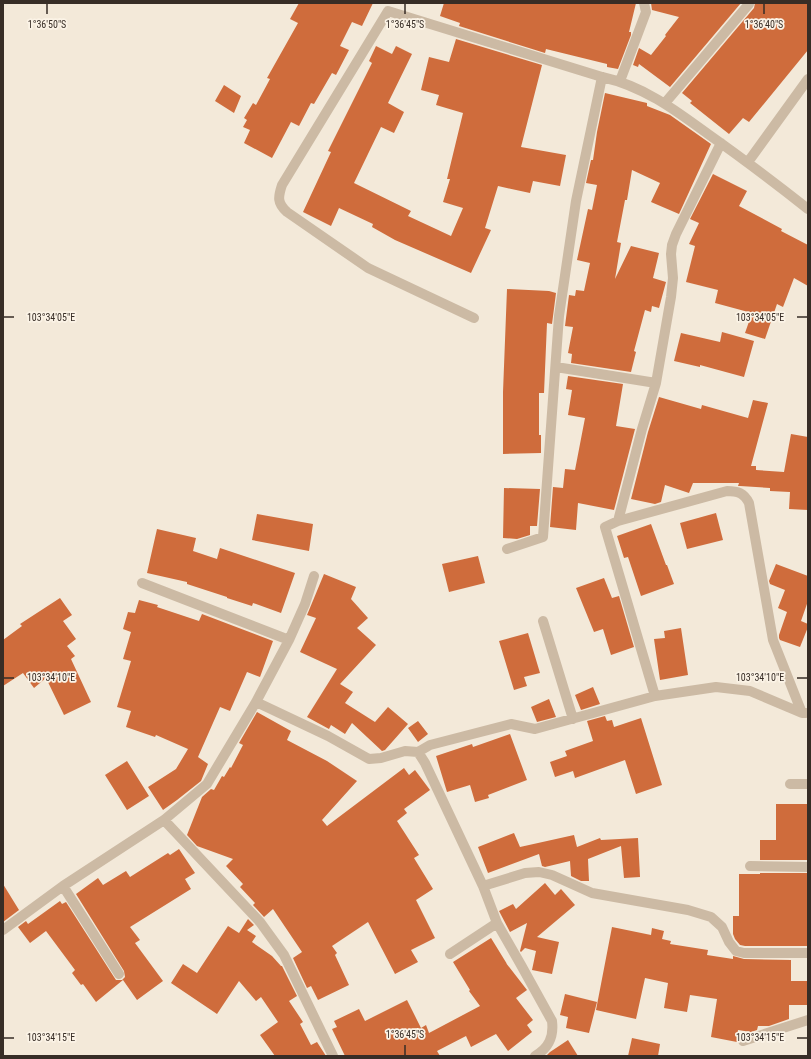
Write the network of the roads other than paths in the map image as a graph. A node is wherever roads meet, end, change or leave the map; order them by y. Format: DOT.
graph roads {
  1 [pos="644,3"];
  2 [pos="749,4"];
  3 [pos="389,7"];
  4 [pos="602,77"];
  5 [pos="808,79"];
  6 [pos="620,81"];
  7 [pos="665,103"];
  8 [pos="721,143"];
  9 [pos="748,162"];
  10 [pos="808,209"];
  11 [pos="474,318"];
  12 [pos="556,367"];
  13 [pos="656,383"];
  14 [pos="618,520"];
  15 [pos="507,549"];
  16 [pos="314,576"];
  17 [pos="142,582"];
  18 [pos="543,621"];
  19 [pos="289,640"];
  20 [pos="655,696"];
  21 [pos="256,702"];
  22 [pos="805,713"];
  23 [pos="573,719"];
  24 [pos="418,752"];
  25 [pos="790,784"];
  26 [pos="808,784"];
  27 [pos="164,820"];
  28 [pos="750,866"];
  29 [pos="808,867"];
  30 [pos="62,886"];
  31 [pos="483,886"];
  32 [pos="497,924"];
  33 [pos="3,930"];
  34 [pos="808,953"];
  35 [pos="450,954"];
  36 [pos="119,974"];
  37 [pos="808,1020"];
  38 [pos="743,1041"];
  39 [pos="333,1056"];
  40 [pos="535,1056"];
  1 -- 6 [label="street"];
  2 -- 7 [label="street"];
  3 -- 4 [label="street"];
  3 -- 11 [label="street"];
  4 -- 6 [label="street"];
  4 -- 12 [label="street"];
  5 -- 9 [label="street"];
  6 -- 7 [label="street"];
  7 -- 8 [label="street"];
  8 -- 9 [label="street"];
  8 -- 13 [label="street"];
  9 -- 10 [label="street"];
  12 -- 13 [label="street"];
  12 -- 15 [label="street"];
  13 -- 14 [label="street"];
  14 -- 20 [label="street"];
  14 -- 22 [label="street"];
  16 -- 19 [label="street"];
  17 -- 19 [label="street"];
  18 -- 23 [label="street"];
  19 -- 21 [label="street"];
  20 -- 22 [label="street"];
  20 -- 23 [label="street"];
  21 -- 24 [label="street"];
  21 -- 27 [label="street"];
  23 -- 24 [label="street"];
  24 -- 31 [label="street"];
  25 -- 26 [label="street"];
  27 -- 30 [label="street"];
  27 -- 39 [label="street"];
  28 -- 29 [label="street"];
  30 -- 33 [label="street"];
  30 -- 36 [label="street"];
  31 -- 32 [label="street"];
  31 -- 34 [label="street"];
  32 -- 35 [label="street"];
  32 -- 40 [label="street"];
  37 -- 38 [label="street"];
}
